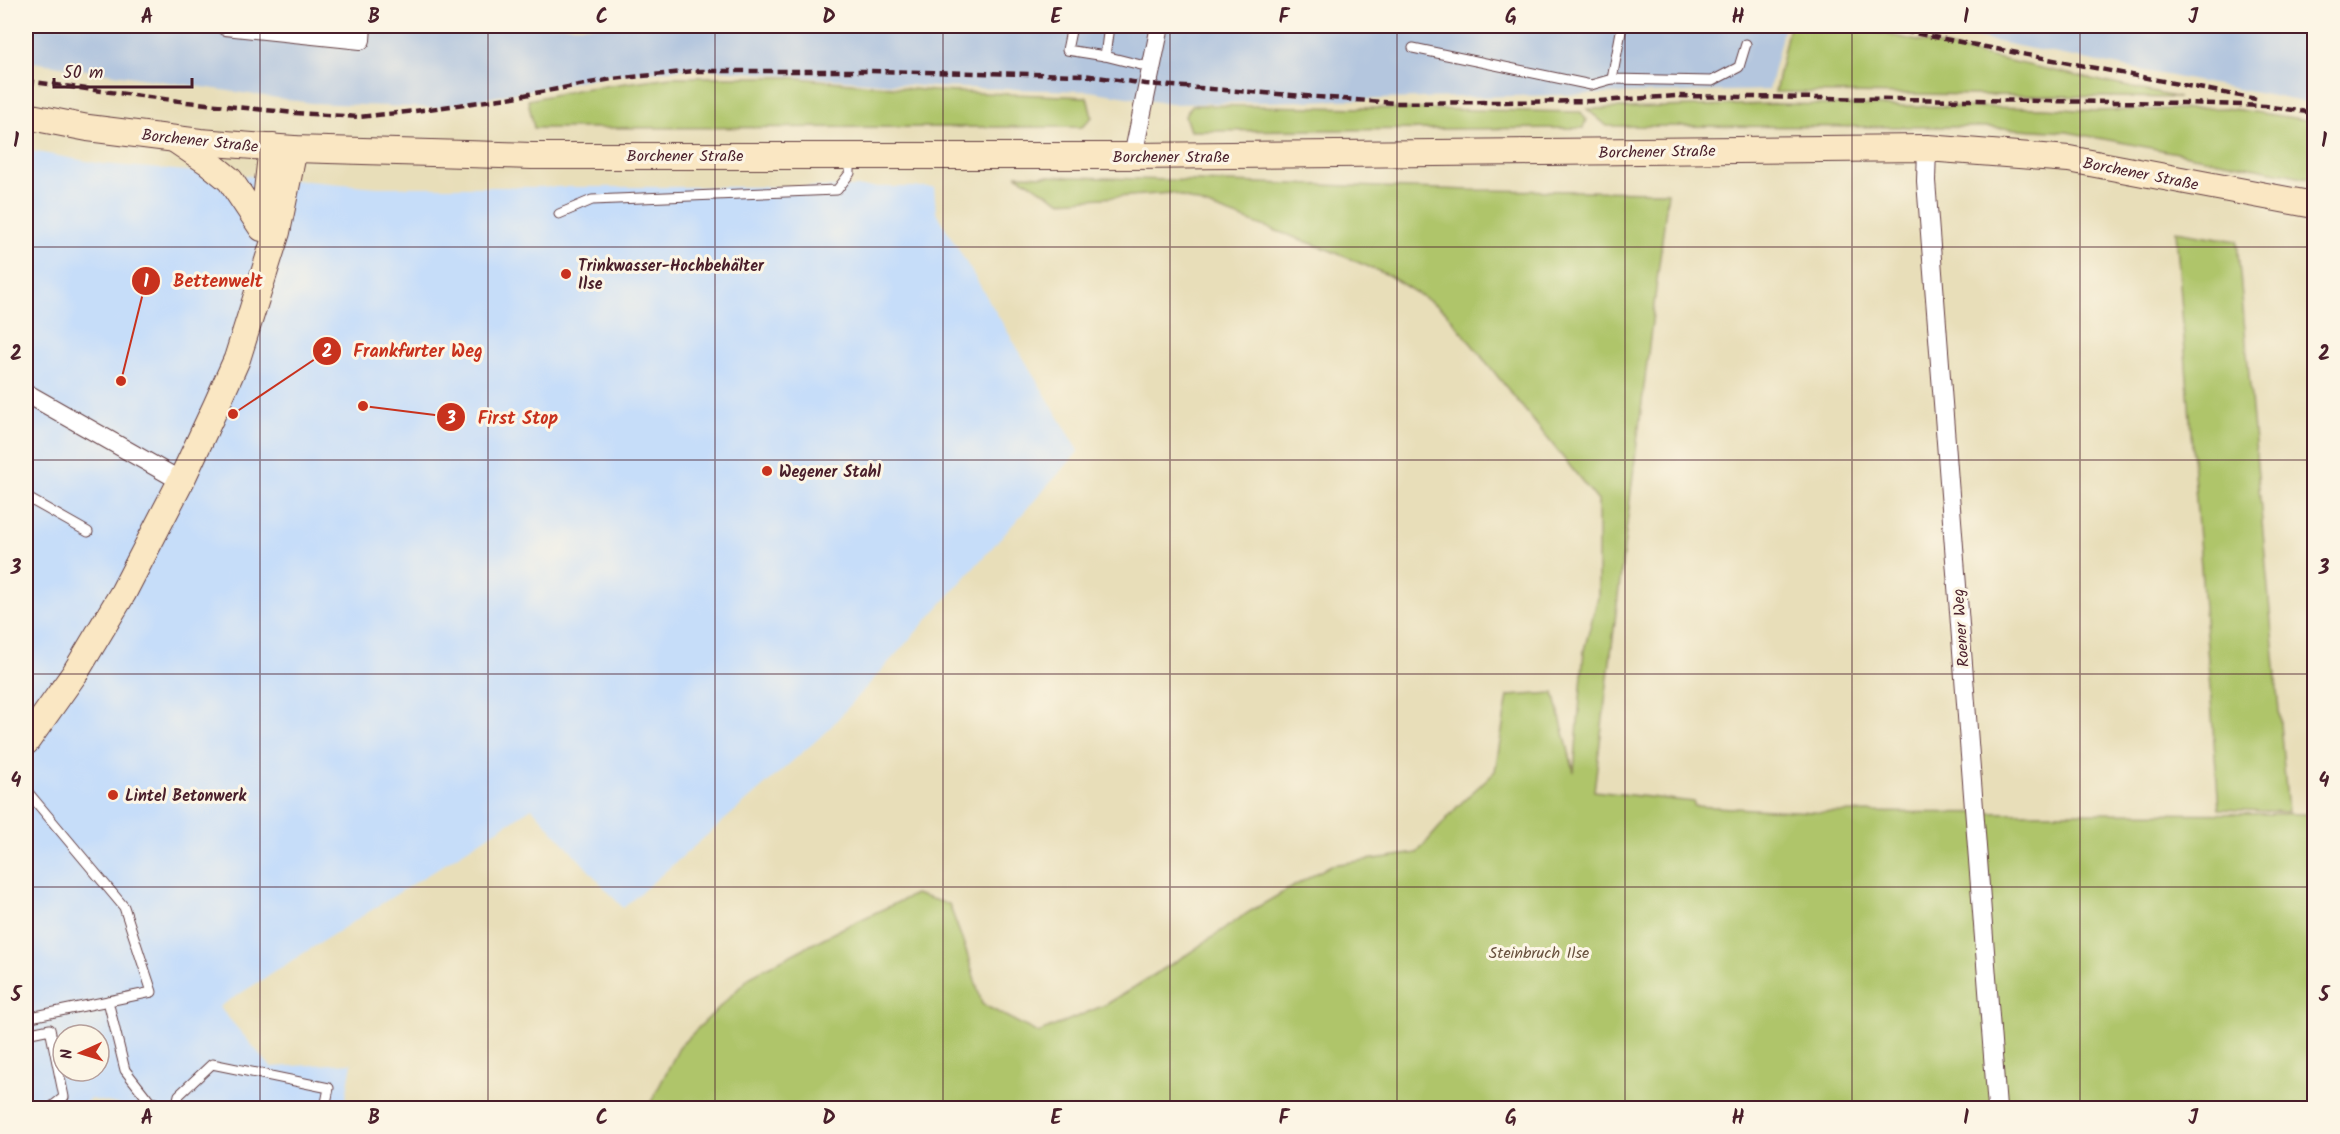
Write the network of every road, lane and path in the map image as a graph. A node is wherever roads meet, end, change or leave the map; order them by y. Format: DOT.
graph roads {
  1 [pos="225,26"];
  2 [pos="362,26"];
  3 [pos="1072,26"];
  4 [pos="1109,26"];
  5 [pos="1160,26"];
  6 [pos="1622,26"];
  7 [pos="1746,44"];
  8 [pos="1413,48"];
  9 [pos="1105,56"];
  10 [pos="1149,67"];
  11 [pos="1612,79"];
  12 [pos="26,116"];
  13 [pos="175,139"];
  14 [pos="283,148"];
  15 [pos="1927,148"];
  16 [pos="850,155"];
  17 [pos="1133,156"];
  18 [pos="2314,205"];
  19 [pos="559,214"];
  20 [pos="262,228"];
  21 [pos="263,269"];
  22 [pos="26,393"];
  23 [pos="181,481"];
  24 [pos="26,497"];
  25 [pos="88,532"];
  26 [pos="26,742"];
  27 [pos="26,789"];
  28 [pos="108,1001"];
  29 [pos="26,1018"];
  30 [pos="26,1034"];
  31 [pos="50,1108"];
  32 [pos="180,1108"];
  33 [pos="325,1108"];
  34 [pos="1997,1108"];
  1 -- 2 [label="street"];
  3 -- 9 [label="lane"];
  4 -- 9 [label="lane"];
  5 -- 10 [label="street"];
  6 -- 11 [label="lane"];
  7 -- 11 [label="lane"];
  8 -- 11 [label="lane"];
  9 -- 10 [label="lane"];
  10 -- 17 [label="street"];
  12 -- 13 [label="main road, Borchener Straße"];
  13 -- 14 [label="main road, Borchener Straße"];
  13 -- 20 [label="main road"];
  14 -- 16 [label="main road, Borchener Straße"];
  14 -- 20 [label="main road"];
  14 -- 21 [label="main road"];
  15 -- 17 [label="main road, Borchener Straße"];
  15 -- 18 [label="main road, Borchener Straße"];
  15 -- 34 [label="street, Roener Weg"];
  16 -- 17 [label="main road, Borchener Straße"];
  16 -- 19 [label="lane"];
  20 -- 21 [label="main road"];
  21 -- 23 [label="main road"];
  22 -- 23 [label="street"];
  23 -- 26 [label="main road"];
  24 -- 25 [label="lane"];
  27 -- 28 [label="lane"];
  28 -- 29 [label="lane"];
  28 -- 32 [label="lane"];
  30 -- 31 [label="lane"];
  32 -- 33 [label="lane"];
}
